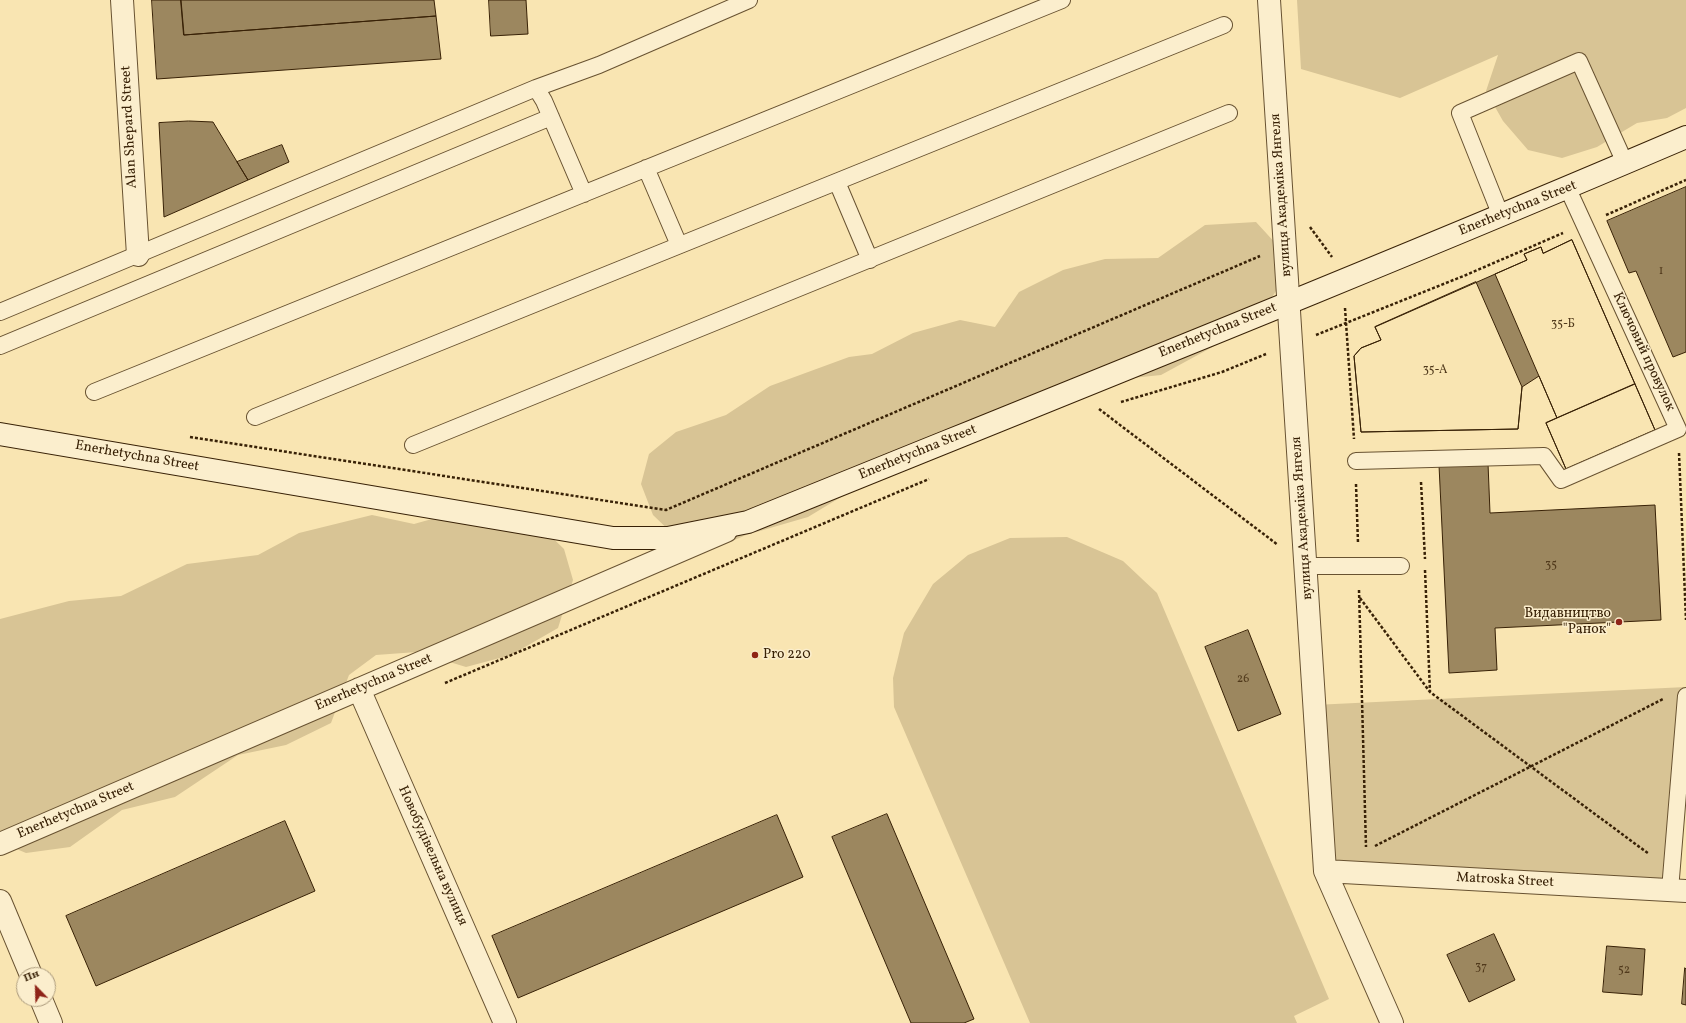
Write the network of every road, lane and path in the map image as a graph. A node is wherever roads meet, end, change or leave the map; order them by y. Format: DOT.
graph roads {
  1 [pos="122,0"];
  2 [pos="750,0"];
  3 [pos="1062,0"];
  4 [pos="1269,0"];
  5 [pos="1224,25"];
  6 [pos="536,88"];
  7 [pos="1229,113"];
  8 [pos="551,118"];
  9 [pos="1686,137"];
  10 [pos="1625,164"];
  11 [pos="646,168"];
  12 [pos="1686,180"];
  13 [pos="837,182"];
  14 [pos="1568,189"];
  15 [pos="584,194"];
  16 [pos="1501,216"];
  17 [pos="1584,224"];
  18 [pos="680,245"];
  19 [pos="138,255"];
  20 [pos="1264,255"];
  21 [pos="870,260"];
  22 [pos="1288,303"];
  23 [pos="0,312"];
  24 [pos="1345,313"];
  25 [pos="1346,323"];
  26 [pos="1291,345"];
  27 [pos="0,346"];
  28 [pos="94,392"];
  29 [pos="1119,402"];
  30 [pos="1105,406"];
  31 [pos="254,417"];
  32 [pos="1678,429"];
  33 [pos="0,434"];
  34 [pos="188,437"];
  35 [pos="413,445"];
  36 [pos="1420,459"];
  37 [pos="1356,461"];
  38 [pos="936,476"];
  39 [pos="748,522"];
  40 [pos="1425,560"];
  41 [pos="1306,566"];
  42 [pos="1358,566"];
  43 [pos="1401,566"];
  44 [pos="1425,568"];
  45 [pos="1359,598"];
  46 [pos="1686,620"];
  47 [pos="444,684"];
  48 [pos="359,689"];
  49 [pos="1430,692"];
  50 [pos="1686,696"];
  51 [pos="1665,698"];
  52 [pos="1531,766"];
  53 [pos="0,844"];
  54 [pos="1325,871"];
  55 [pos="1676,884"];
  56 [pos="0,901"];
  57 [pos="28,967"];
  58 [pos="44,1007"];
  59 [pos="51,1023"];
  60 [pos="505,1023"];
  61 [pos="1392,1023"];
  1 -- 19 [label="street, Alan Shepard Street"];
  2 -- 6 [label="lane"];
  3 -- 11 [label="lane"];
  4 -- 22 [label="street, вулиця Академіка Янгеля"];
  5 -- 13 [label="lane"];
  6 -- 8 [label="lane"];
  6 -- 19 [label="lane"];
  7 -- 21 [label="lane"];
  8 -- 15 [label="lane"];
  8 -- 27 [label="lane"];
  9 -- 10 [label="street, Enerhetychna Street"];
  10 -- 14 [label="street, Enerhetychna Street"];
  10 -- 16 [label="lane"];
  11 -- 15 [label="lane"];
  11 -- 18 [label="lane"];
  12 -- 17 [label="path"];
  13 -- 18 [label="lane"];
  13 -- 21 [label="lane"];
  14 -- 16 [label="street, Enerhetychna Street"];
  14 -- 17 [label="lane, Ключовий провулок"];
  15 -- 28 [label="lane"];
  16 -- 22 [label="street, Enerhetychna Street"];
  17 -- 25 [label="path"];
  17 -- 32 [label="lane, Ключовий провулок"];
  18 -- 31 [label="lane"];
  19 -- 23 [label="lane"];
  20 -- 34 [label="path"];
  21 -- 35 [label="lane"];
  22 -- 26 [label="street, вулиця Академіка Янгеля"];
  22 -- 39 [label="street, Enerhetychna Street"];
  24 -- 25 [label="path"];
  25 -- 26 [label="path"];
  25 -- 37 [label="path"];
  26 -- 29 [label="path"];
  26 -- 41 [label="street, вулиця Академіка Янгеля"];
  30 -- 41 [label="path"];
  32 -- 36 [label="lane"];
  32 -- 46 [label="path, Ключовий провулок"];
  33 -- 39 [label="street, Enerhetychna Street"];
  36 -- 37 [label="lane"];
  36 -- 40 [label="path"];
  37 -- 42 [label="path"];
  38 -- 47 [label="path"];
  39 -- 48 [label="street, Enerhetychna Street"];
  41 -- 42 [label="lane"];
  41 -- 54 [label="street, вулиця Академіка Янгеля"];
  42 -- 43 [label="lane"];
  42 -- 45 [label="path"];
  44 -- 49 [label="path"];
  45 -- 49 [label="path"];
  45 -- 52 [label="path"];
  48 -- 53 [label="street, Enerhetychna Street"];
  48 -- 60 [label="street, Новобудівельна вулиця"];
  49 -- 52 [label="path"];
  50 -- 55 [label="lane"];
  51 -- 52 [label="path"];
  52 -- 55 [label="path"];
  54 -- 55 [label="street, Matroska Street"];
  54 -- 61 [label="street, вулиця Академіка Янгеля"];
  56 -- 57 [label="street"];
  58 -- 59 [label="street"];
}
